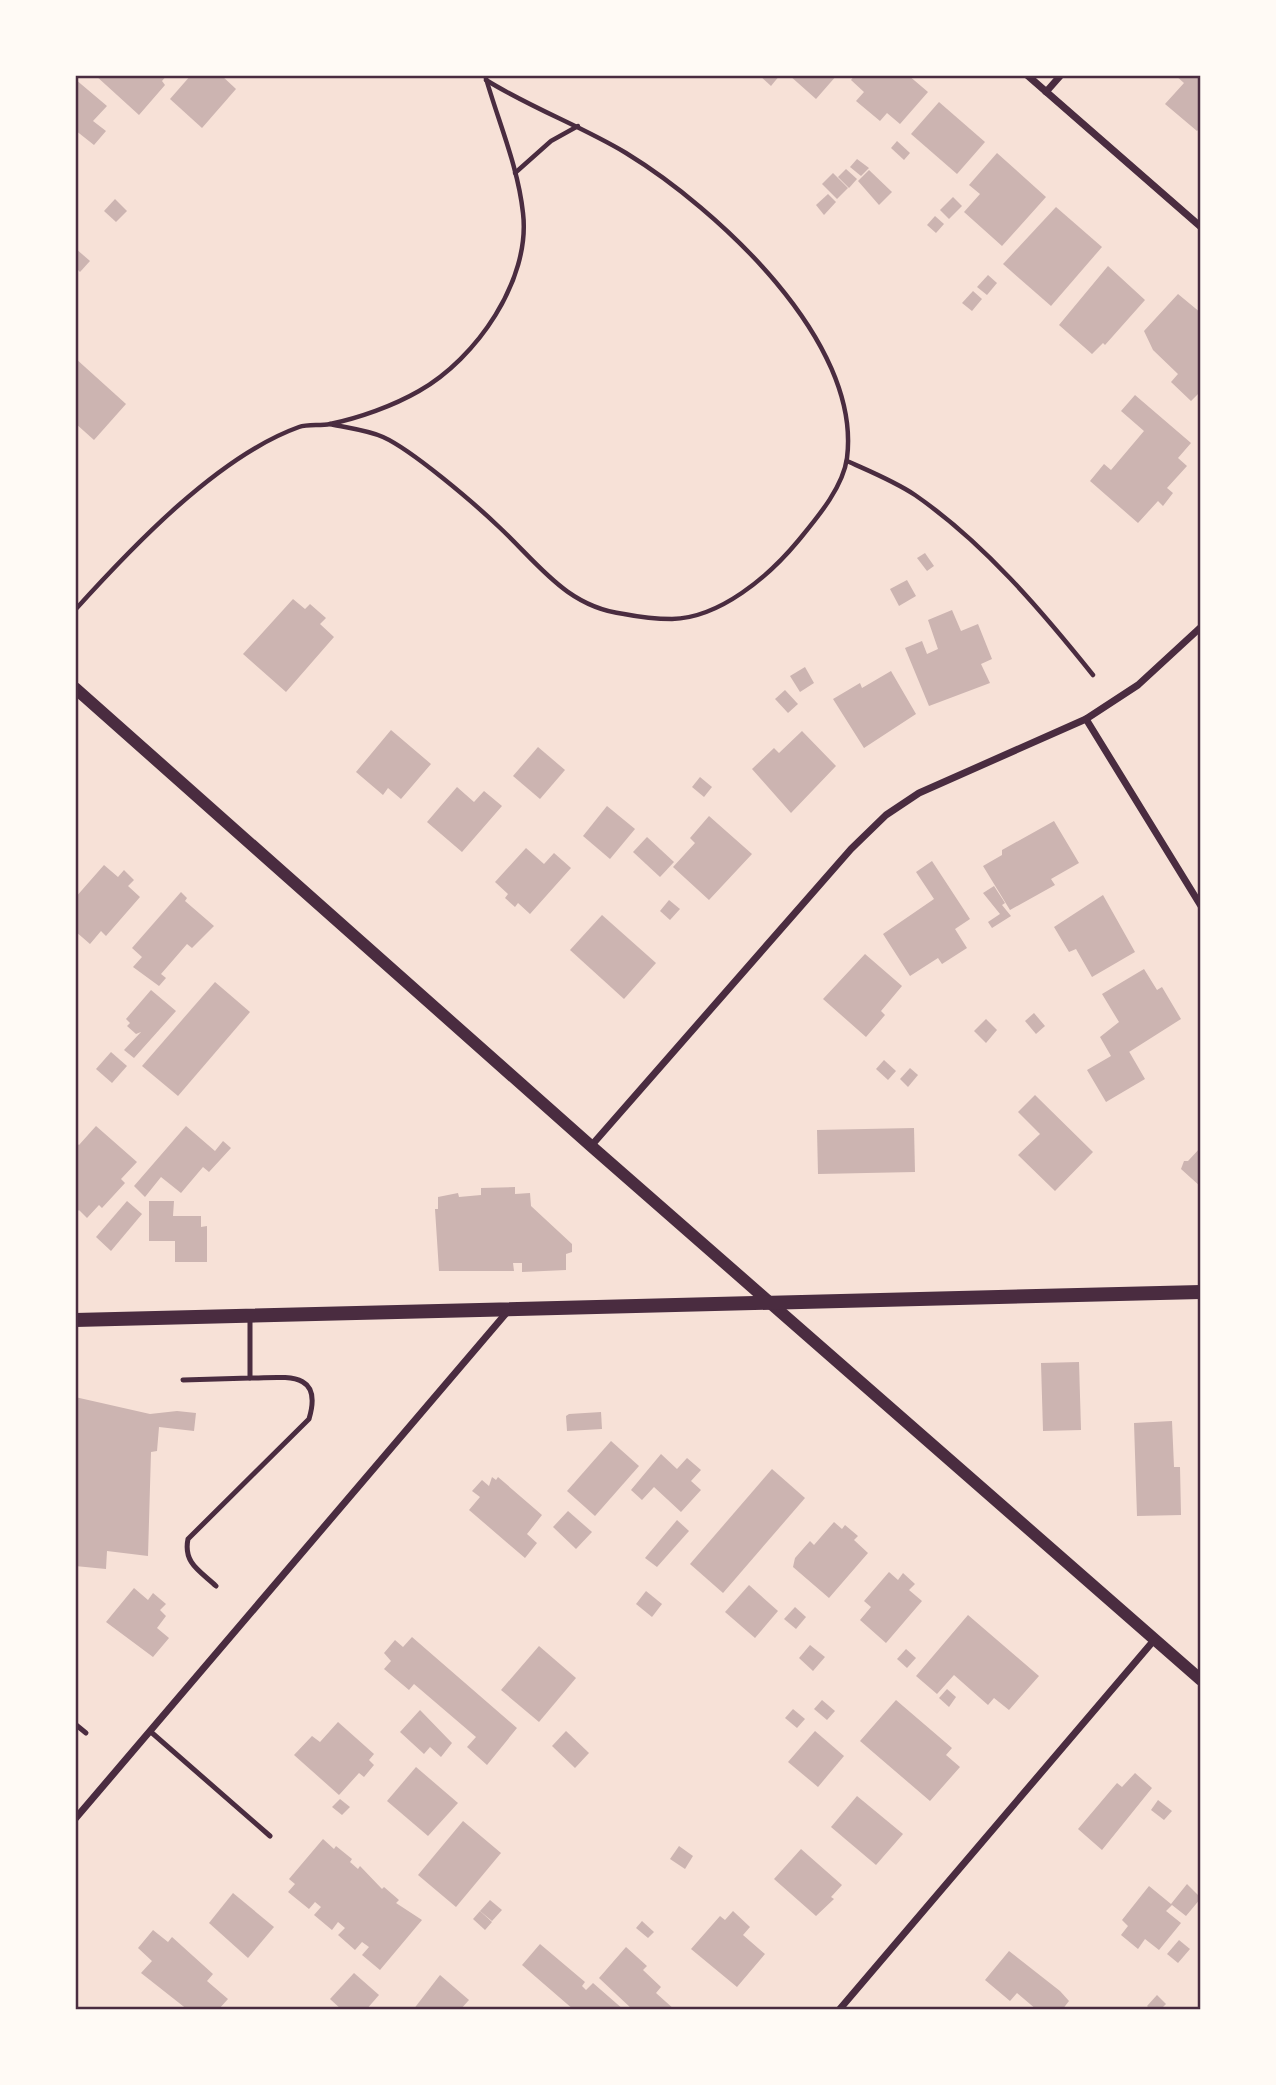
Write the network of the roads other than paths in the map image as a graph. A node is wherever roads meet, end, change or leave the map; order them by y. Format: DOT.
graph roads {
  1 [pos="1027,75"];
  2 [pos="1060,75"];
  3 [pos="1046,92"];
  4 [pos="1201,227"];
  5 [pos="1201,627"];
  6 [pos="75,688"];
  7 [pos="1086,719"];
  8 [pos="1201,906"];
  9 [pos="591,1146"];
  10 [pos="1201,1292"];
  11 [pos="767,1301"];
  12 [pos="508,1310"];
  13 [pos="250,1316"];
  14 [pos="75,1320"];
  15 [pos="250,1378"];
  16 [pos="183,1380"];
  17 [pos="216,1586"];
  18 [pos="1155,1639"];
  19 [pos="1201,1679"];
  20 [pos="75,1724"];
  21 [pos="150,1732"];
  22 [pos="86,1733"];
  23 [pos="75,1819"];
  24 [pos="270,1836"];
  25 [pos="839,2010"];
  1 -- 3 [label="street"];
  2 -- 3 [label="street"];
  3 -- 4 [label="street"];
  5 -- 7 [label="street"];
  6 -- 9 [label="street"];
  7 -- 8 [label="street"];
  7 -- 9 [label="street"];
  9 -- 11 [label="street"];
  10 -- 11 [label="main road"];
  11 -- 12 [label="main road"];
  11 -- 18 [label="street"];
  12 -- 13 [label="main road"];
  12 -- 21 [label="street"];
  13 -- 14 [label="main road"];
  13 -- 15 [label="lane"];
  15 -- 16 [label="lane"];
  15 -- 17 [label="lane"];
  18 -- 19 [label="street"];
  18 -- 25 [label="street"];
  20 -- 22 [label="lane"];
  21 -- 23 [label="street"];
  21 -- 24 [label="lane"];
}
